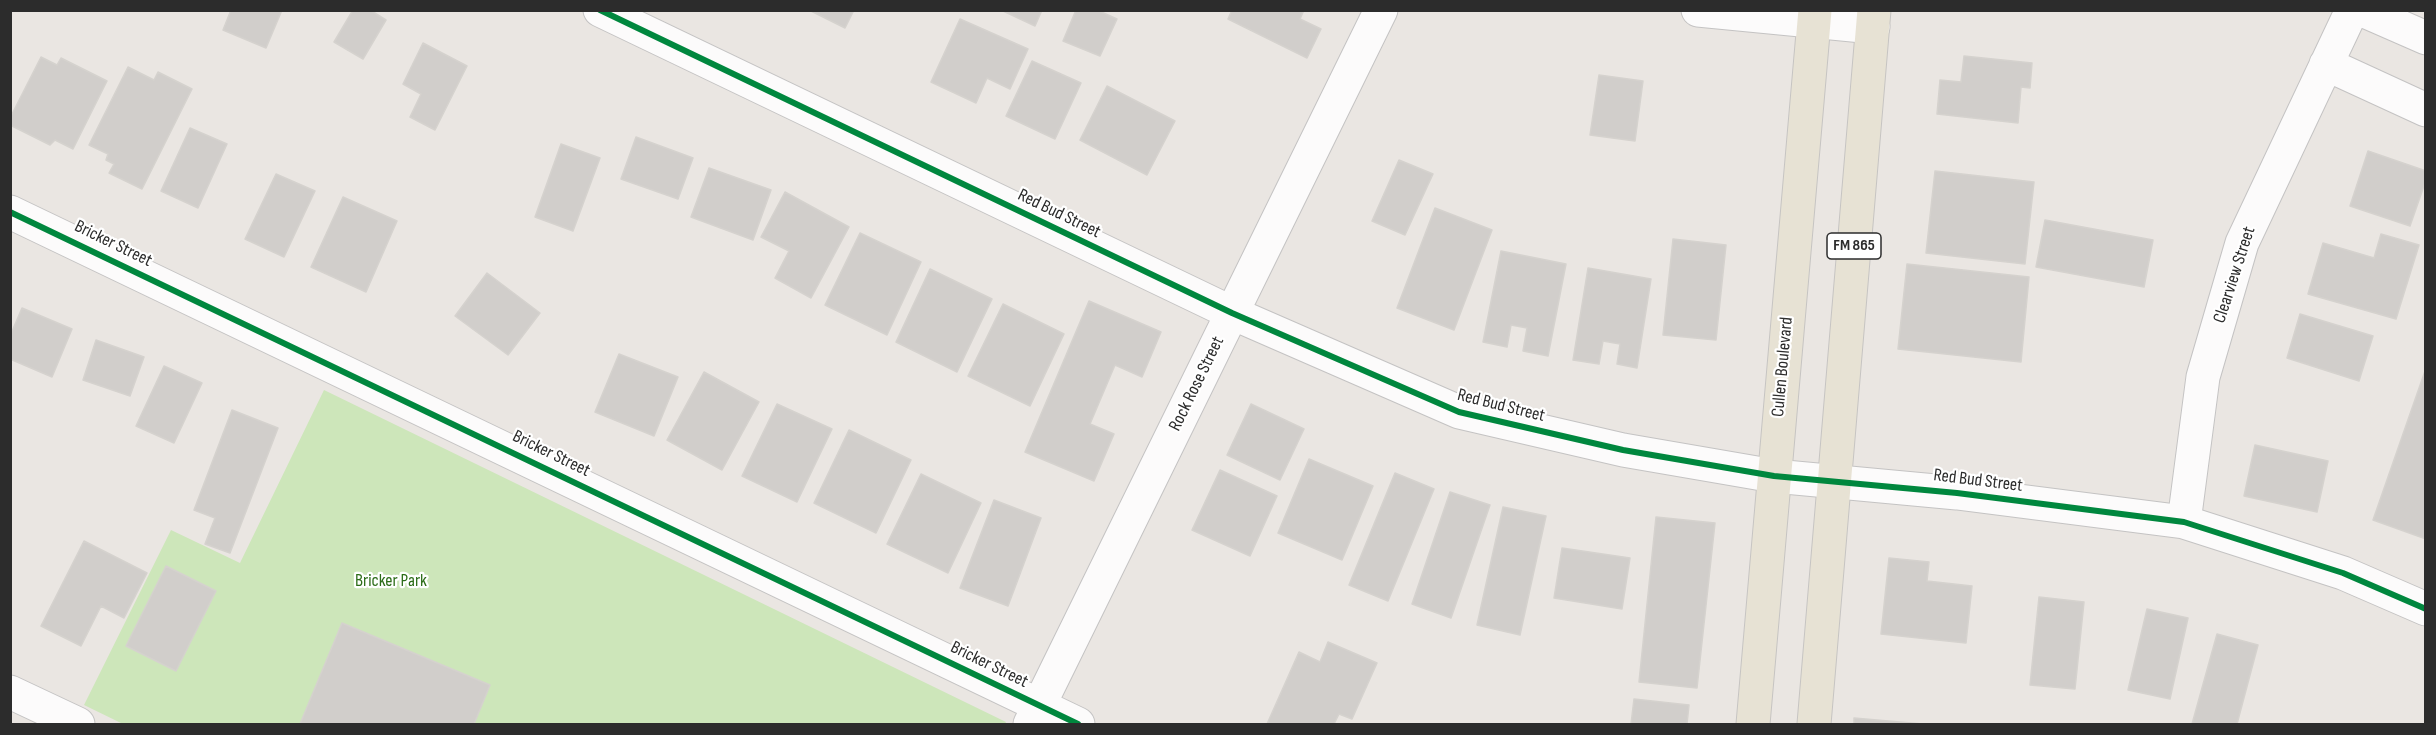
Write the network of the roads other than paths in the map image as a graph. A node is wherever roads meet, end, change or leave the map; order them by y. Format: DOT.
graph roads {
  1 [pos="600,10"];
  2 [pos="1381,10"];
  3 [pos="1698,10"];
  4 [pos="2352,10"];
  5 [pos="2362,10"];
  6 [pos="1815,16"];
  7 [pos="1873,19"];
  8 [pos="2426,38"];
  9 [pos="2326,64"];
  10 [pos="2426,110"];
  11 [pos="10,212"];
  12 [pos="1232,313"];
  13 [pos="1773,476"];
  14 [pos="1834,482"];
  15 [pos="2184,522"];
  16 [pos="2426,609"];
  17 [pos="10,692"];
  18 [pos="1034,715"];
  19 [pos="78,724"];
  20 [pos="1078,724"];
  21 [pos="1753,724"];
  22 [pos="1814,724"];
  1 -- 12 [label="street, Red Bud Street"];
  2 -- 12 [label="street, Rock Rose Street"];
  3 -- 6 [label="street"];
  4 -- 9 [label="street, Clearview Street"];
  5 -- 8 [label="street"];
  6 -- 7 [label="street"];
  6 -- 13 [label="main road, Cullen Boulevard"];
  7 -- 14 [label="main road, FM 865"];
  9 -- 10 [label="street"];
  9 -- 15 [label="street, Clearview Street"];
  11 -- 18 [label="street, Bricker Street"];
  12 -- 13 [label="street, Red Bud Street"];
  12 -- 18 [label="street, Rock Rose Street"];
  13 -- 14 [label="street, Red Bud Street"];
  13 -- 21 [label="main road, Cullen Boulevard"];
  14 -- 15 [label="street, Red Bud Street"];
  14 -- 22 [label="main road, FM 865"];
  15 -- 16 [label="street, Red Bud Street"];
  17 -- 19 [label="street"];
  18 -- 20 [label="street, Bricker Street"];
}
